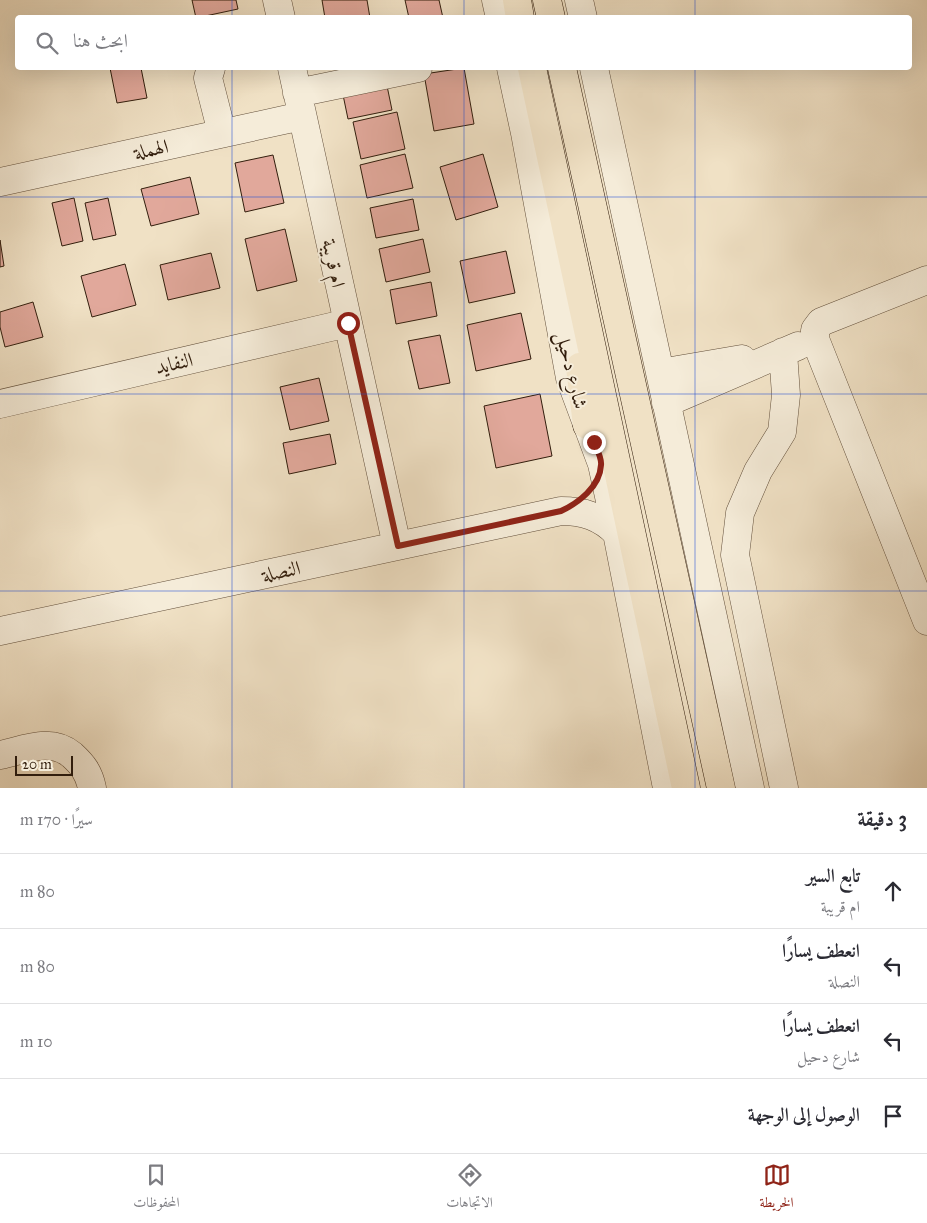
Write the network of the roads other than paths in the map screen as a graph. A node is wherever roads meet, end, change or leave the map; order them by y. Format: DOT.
graph roads {
  1 [pos="277,0"];
  2 [pos="496,0"];
  3 [pos="517,0"];
  4 [pos="548,0"];
  5 [pos="579,0"];
  6 [pos="280,15"];
  7 [pos="499,15"];
  8 [pos="520,15"];
  9 [pos="550,15"];
  10 [pos="582,15"];
  11 [pos="211,70"];
  12 [pos="408,70"];
  13 [pos="510,70"];
  14 [pos="532,70"];
  15 [pos="562,70"];
  16 [pos="594,70"];
  17 [pos="297,92"];
  18 [pos="222,133"];
  19 [pos="0,182"];
  20 [pos="561,202"];
  21 [pos="927,280"];
  22 [pos="348,323"];
  23 [pos="815,339"];
  24 [pos="783,352"];
  25 [pos="660,373"];
  26 [pos="698,378"];
  27 [pos="666,402"];
  28 [pos="0,404"];
  29 [pos="587,425"];
  30 [pos="602,464"];
  31 [pos="561,511"];
  32 [pos="617,532"];
  33 [pos="398,546"];
  34 [pos="927,621"];
  35 [pos="0,631"];
  36 [pos="0,755"];
  37 [pos="73,757"];
  38 [pos="74,788"];
  39 [pos="92,788"];
  40 [pos="667,788"];
  41 [pos="686,788"];
  42 [pos="721,788"];
  43 [pos="750,788"];
  44 [pos="784,788"];
  1 -- 6 [label="street"];
  2 -- 7 [label="street"];
  3 -- 8 [label="main road"];
  4 -- 9 [label="main road"];
  5 -- 10 [label="street"];
  11 -- 18 [label="street"];
  12 -- 17 [label="street, الهملة"];
  13 -- 29 [label="street, شارع دحيل"];
  14 -- 20 [label="main road, شارع دحيل"];
  15 -- 42 [label="main road"];
  16 -- 25 [label="street"];
  17 -- 18 [label="street, الهملة"];
  17 -- 22 [label="street, ام قريبة"];
  18 -- 19 [label="street, الهملة"];
  20 -- 29 [label="main road"];
  20 -- 41 [label="main road, شارع دحيل"];
  21 -- 23 [label="street"];
  22 -- 28 [label="street, النفايد"];
  22 -- 33 [label="street, ام قريبة"];
  23 -- 24 [label="street"];
  23 -- 34 [label="street"];
  24 -- 26 [label="street"];
  24 -- 44 [label="street"];
  25 -- 26 [label="street"];
  25 -- 27 [label="street"];
  26 -- 27 [label="street"];
  27 -- 43 [label="street"];
  29 -- 30 [label="street, شارع دحيل"];
  30 -- 31 [label="street, النصلة"];
  30 -- 32 [label="street, شارع دحيل"];
  31 -- 32 [label="street, النصلة"];
  31 -- 33 [label="street, النصلة"];
  32 -- 40 [label="street, شارع دحيل"];
  33 -- 35 [label="street, النصلة"];
  36 -- 37 [label="street"];
  37 -- 38 [label="street"];
  37 -- 39 [label="street"];
}
